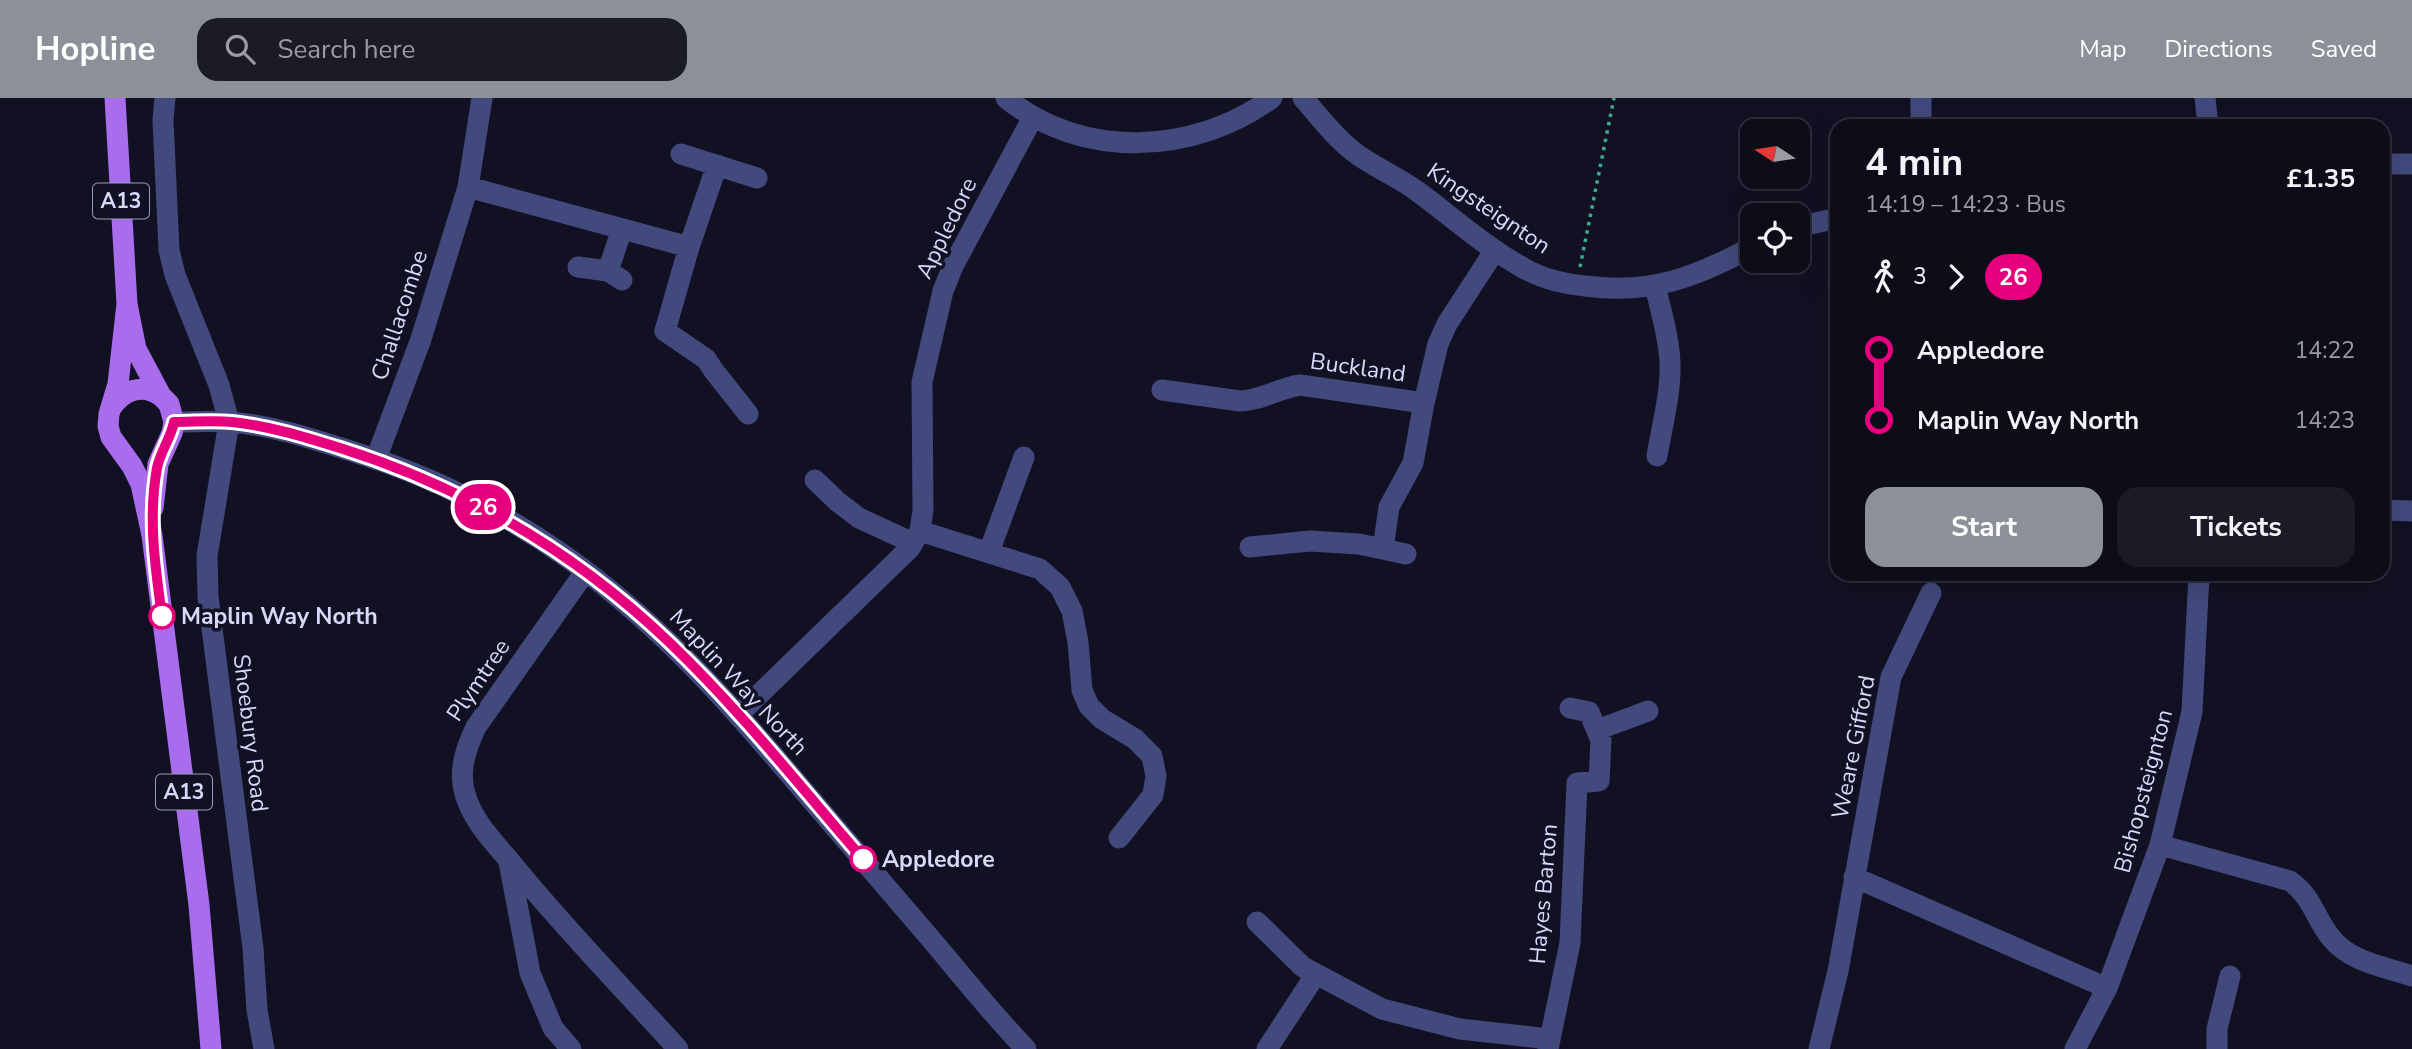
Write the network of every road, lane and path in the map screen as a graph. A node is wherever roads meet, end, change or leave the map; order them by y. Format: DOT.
graph roads {
  1 [pos="115,98"];
  2 [pos="165,98"];
  3 [pos="482,98"];
  4 [pos="1006,98"];
  5 [pos="1272,98"];
  6 [pos="1303,98"];
  7 [pos="1614,98"];
  8 [pos="1921,98"];
  9 [pos="2205,98"];
  10 [pos="1033,117"];
  11 [pos="1921,119"];
  12 [pos="2207,119"];
  13 [pos="681,154"];
  14 [pos="2390,164"];
  15 [pos="2412,164"];
  16 [pos="717,165"];
  17 [pos="757,177"];
  18 [pos="468,187"];
  19 [pos="1830,220"];
  20 [pos="1810,224"];
  21 [pos="622,229"];
  22 [pos="689,247"];
  23 [pos="1496,250"];
  24 [pos="1740,254"];
  25 [pos="578,267"];
  26 [pos="1576,285"];
  27 [pos="1655,286"];
  28 [pos="127,304"];
  29 [pos="1162,390"];
  30 [pos="161,396"];
  31 [pos="1424,403"];
  32 [pos="111,408"];
  33 [pos="748,414"];
  34 [pos="174,422"];
  35 [pos="229,422"];
  36 [pos="166,443"];
  37 [pos="118,446"];
  38 [pos="1657,456"];
  39 [pos="1024,457"];
  40 [pos="376,459"];
  41 [pos="815,480"];
  42 [pos="2390,510"];
  43 [pos="2412,511"];
  44 [pos="152,535"];
  45 [pos="916,537"];
  46 [pos="1251,547"];
  47 [pos="1383,549"];
  48 [pos="989,552"];
  49 [pos="1406,554"];
  50 [pos="584,572"];
  51 [pos="2199,581"];
  52 [pos="1931,593"];
  53 [pos="1570,708"];
  54 [pos="1648,711"];
  55 [pos="739,714"];
  56 [pos="1597,730"];
  57 [pos="1119,838"];
  58 [pos="2161,845"];
  59 [pos="509,860"];
  60 [pos="1854,877"];
  61 [pos="552,913"];
  62 [pos="1258,922"];
  63 [pos="522,926"];
  64 [pos="1317,974"];
  65 [pos="2230,976"];
  66 [pos="2412,976"];
  67 [pos="2107,988"];
  68 [pos="1548,1044"];
  69 [pos="211,1049"];
  70 [pos="264,1049"];
  71 [pos="570,1049"];
  72 [pos="678,1049"];
  73 [pos="1026,1049"];
  74 [pos="1267,1049"];
  75 [pos="1819,1049"];
  76 [pos="2075,1049"];
  77 [pos="2217,1049"];
  1 -- 28 [label="main road, A13"];
  2 -- 35 [label="street, Shoebury Road"];
  3 -- 18 [label="street, Challacombe"];
  4 -- 10 [label="street"];
  5 -- 10 [label="street"];
  6 -- 23 [label="street, Kingsteignton"];
  7 -- 26 [label="path"];
  8 -- 11 [label="street"];
  9 -- 12 [label="street"];
  10 -- 45 [label="street, Appledore"];
  13 -- 16 [label="street"];
  14 -- 15 [label="street"];
  16 -- 17 [label="street"];
  16 -- 22 [label="street"];
  18 -- 21 [label="street"];
  18 -- 40 [label="street, Challacombe"];
  19 -- 20 [label="street"];
  21 -- 22 [label="street"];
  21 -- 25 [label="street"];
  22 -- 33 [label="street"];
  23 -- 26 [label="street, Kingsteignton"];
  23 -- 31 [label="street, Buckland"];
  24 -- 27 [label="street, Kingsteignton"];
  26 -- 27 [label="street, Kingsteignton"];
  27 -- 38 [label="street"];
  28 -- 30 [label="main road, A13"];
  28 -- 32 [label="main road, A13"];
  29 -- 31 [label="street, Buckland"];
  30 -- 32 [label="main road"];
  30 -- 34 [label="main road, A13"];
  31 -- 47 [label="street, Buckland"];
  32 -- 37 [label="main road, A13"];
  34 -- 35 [label="street, Maplin Way North"];
  34 -- 36 [label="main road, A13"];
  35 -- 40 [label="street, Maplin Way North"];
  35 -- 70 [label="street, Shoebury Road"];
  36 -- 37 [label="main road"];
  36 -- 44 [label="main road, A13"];
  37 -- 44 [label="main road, A13"];
  39 -- 48 [label="street"];
  40 -- 50 [label="street, Maplin Way North"];
  41 -- 45 [label="street"];
  42 -- 43 [label="street"];
  44 -- 69 [label="main road, A13"];
  45 -- 48 [label="street"];
  45 -- 55 [label="street"];
  46 -- 47 [label="street"];
  47 -- 49 [label="street"];
  48 -- 57 [label="street"];
  50 -- 55 [label="street, Maplin Way North"];
  50 -- 59 [label="street, Plymtree"];
  51 -- 58 [label="street, Bishopsteignton"];
  52 -- 60 [label="street, Weare Gifford"];
  53 -- 56 [label="street"];
  54 -- 56 [label="street"];
  55 -- 73 [label="street, Maplin Way North"];
  56 -- 68 [label="street, Hayes Barton"];
  58 -- 66 [label="street"];
  58 -- 67 [label="street, Bishopsteignton"];
  59 -- 61 [label="street, Plymtree"];
  59 -- 63 [label="street, Plymtree"];
  60 -- 67 [label="street"];
  60 -- 75 [label="street, Weare Gifford"];
  61 -- 63 [label="street"];
  61 -- 72 [label="street, Plymtree"];
  62 -- 64 [label="street"];
  63 -- 71 [label="street, Plymtree"];
  64 -- 68 [label="street"];
  64 -- 74 [label="street"];
  65 -- 77 [label="street"];
  67 -- 76 [label="street, Bishopsteignton"];
}
